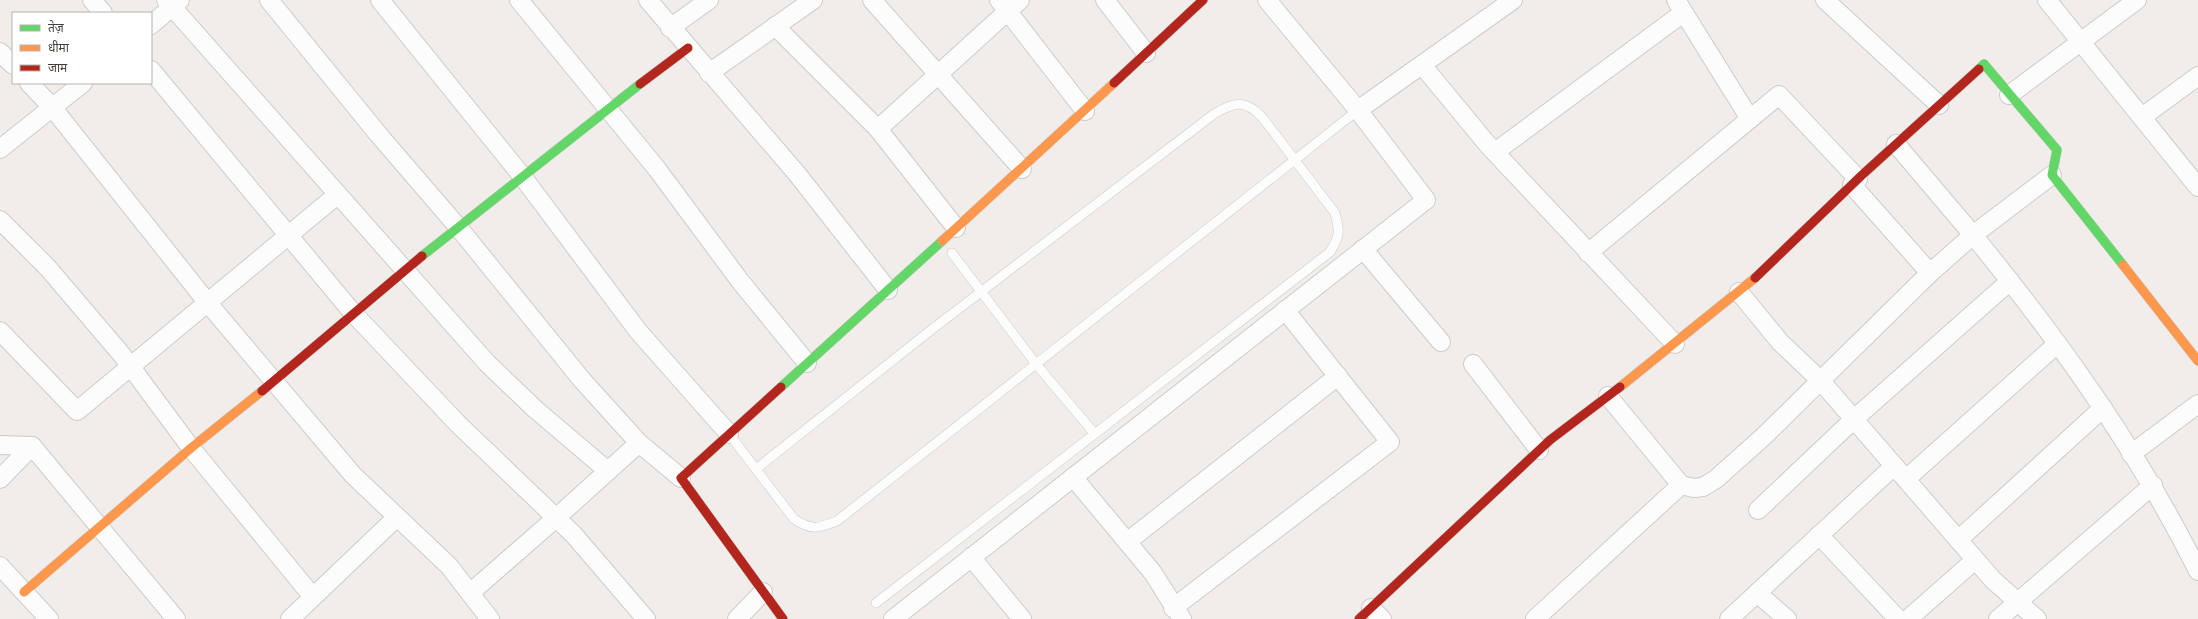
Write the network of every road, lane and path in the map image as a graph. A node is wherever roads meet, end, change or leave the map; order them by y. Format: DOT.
graph roads {
  1 [pos="92,0"];
  2 [pos="269,0"];
  3 [pos="380,0"];
  4 [pos="519,0"];
  5 [pos="648,0"];
  6 [pos="709,0"];
  7 [pos="813,0"];
  8 [pos="872,0"];
  9 [pos="1105,0"];
  10 [pos="1203,0"];
  11 [pos="1267,0"];
  12 [pos="1513,0"];
  13 [pos="1825,0"];
  14 [pos="2047,0"];
  15 [pos="2137,0"];
  16 [pos="173,2"];
  17 [pos="1009,4"];
  18 [pos="1680,6"];
  19 [pos="102,12"];
  20 [pos="152,24"];
  21 [pos="775,26"];
  22 [pos="670,28"];
  23 [pos="2081,42"];
  24 [pos="688,48"];
  25 [pos="0,52"];
  26 [pos="1146,53"];
  27 [pos="12,64"];
  28 [pos="1422,65"];
  29 [pos="152,71"];
  30 [pos="709,72"];
  31 [pos="937,75"];
  32 [pos="2198,76"];
  33 [pos="30,84"];
  34 [pos="82,84"];
  35 [pos="2009,95"];
  36 [pos="1939,105"];
  37 [pos="52,107"];
  38 [pos="607,109"];
  39 [pos="1358,110"];
  40 [pos="1085,111"];
  41 [pos="2142,117"];
  42 [pos="1750,119"];
  43 [pos="878,129"];
  44 [pos="1896,144"];
  45 [pos="0,149"];
  46 [pos="1495,152"];
  47 [pos="1294,161"];
  48 [pos="1022,169"];
  49 [pos="2052,175"];
  50 [pos="522,176"];
  51 [pos="2195,177"];
  52 [pos="1855,182"];
  53 [pos="338,195"];
  54 [pos="0,220"];
  55 [pos="458,227"];
  56 [pos="956,228"];
  57 [pos="287,235"];
  58 [pos="1972,235"];
  59 [pos="1363,249"];
  60 [pos="952,253"];
  61 [pos="1588,253"];
  62 [pos="405,269"];
  63 [pos="1930,273"];
  64 [pos="2010,281"];
  65 [pos="888,290"];
  66 [pos="981,292"];
  67 [pos="1739,292"];
  68 [pos="207,302"];
  69 [pos="1285,310"];
  70 [pos="354,313"];
  71 [pos="0,331"];
  72 [pos="1441,342"];
  73 [pos="1675,344"];
  74 [pos="2057,344"];
  75 [pos="2198,361"];
  76 [pos="806,363"];
  77 [pos="1036,364"];
  78 [pos="1473,364"];
  79 [pos="130,365"];
  80 [pos="1338,376"];
  81 [pos="1820,380"];
  82 [pos="274,381"];
  83 [pos="1608,396"];
  84 [pos="2198,404"];
  85 [pos="2103,408"];
  86 [pos="1853,420"];
  87 [pos="1094,432"];
  88 [pos="729,434"];
  89 [pos="639,443"];
  90 [pos="0,445"];
  91 [pos="32,446"];
  92 [pos="191,448"];
  93 [pos="1539,450"];
  94 [pos="2131,454"];
  95 [pos="756,469"];
  96 [pos="608,471"];
  97 [pos="1900,472"];
  98 [pos="1073,477"];
  99 [pos="681,478"];
  100 [pos="0,479"];
  101 [pos="1681,485"];
  102 [pos="2153,485"];
  103 [pos="1758,510"];
  104 [pos="397,517"];
  105 [pos="556,518"];
  106 [pos="99,527"];
  107 [pos="1819,535"];
  108 [pos="1958,540"];
  109 [pos="1127,542"];
  110 [pos="971,557"];
  111 [pos="1975,560"];
  112 [pos="0,566"];
  113 [pos="2198,571"];
  114 [pos="24,592"];
  115 [pos="763,592"];
  116 [pos="470,593"];
  117 [pos="1757,593"];
  118 [pos="313,597"];
  119 [pos="2017,601"];
  120 [pos="876,603"];
  121 [pos="1178,613"];
  122 [pos="1371,615"];
  123 [pos="486,618"];
  124 [pos="49,619"];
  125 [pos="176,619"];
  126 [pos="290,619"];
  127 [pos="646,619"];
  128 [pos="736,619"];
  129 [pos="783,619"];
  130 [pos="894,619"];
  131 [pos="1022,619"];
  132 [pos="1535,619"];
  133 [pos="1729,619"];
  134 [pos="1787,619"];
  135 [pos="1898,619"];
  136 [pos="1908,619"];
  137 [pos="1998,619"];
  138 [pos="2037,619"];
  1 -- 19 [label="street"];
  2 -- 55 [label="street"];
  3 -- 50 [label="street"];
  4 -- 38 [label="street"];
  5 -- 22 [label="street"];
  6 -- 22 [label="street"];
  7 -- 21 [label="street"];
  8 -- 31 [label="street"];
  9 -- 26 [label="street"];
  10 -- 26 [label="street"];
  11 -- 39 [label="street"];
  12 -- 28 [label="street"];
  13 -- 36 [label="street"];
  14 -- 23 [label="street"];
  15 -- 23 [label="street"];
  16 -- 20 [label="street"];
  16 -- 53 [label="street"];
  17 -- 31 [label="street"];
  17 -- 40 [label="street"];
  18 -- 42 [label="street"];
  18 -- 46 [label="street"];
  21 -- 30 [label="street"];
  21 -- 43 [label="street"];
  22 -- 24 [label="street"];
  23 -- 35 [label="street"];
  23 -- 41 [label="street"];
  24 -- 30 [label="street"];
  24 -- 38 [label="street"];
  25 -- 27 [label="street"];
  26 -- 40 [label="street"];
  28 -- 39 [label="street"];
  28 -- 46 [label="street"];
  29 -- 57 [label="street"];
  30 -- 65 [label="street"];
  31 -- 43 [label="street"];
  31 -- 48 [label="street"];
  32 -- 41 [label="street"];
  33 -- 37 [label="street"];
  34 -- 37 [label="street"];
  35 -- 36 [label="street"];
  35 -- 49 [label="street"];
  36 -- 44 [label="street"];
  37 -- 45 [label="street"];
  37 -- 68 [label="street"];
  38 -- 50 [label="street"];
  38 -- 76 [label="street"];
  39 -- 47 [label="lane"];
  39 -- 59 [label="street"];
  40 -- 48 [label="street"];
  41 -- 51 [label="street"];
  42 -- 52 [label="street"];
  42 -- 61 [label="street"];
  43 -- 56 [label="street"];
  44 -- 52 [label="street"];
  44 -- 58 [label="street"];
  46 -- 61 [label="street"];
  47 -- 66 [label="lane"];
  47 -- 77 [label="lane"];
  47 -- 87 [label="lane"];
  48 -- 56 [label="street"];
  49 -- 58 [label="street"];
  49 -- 75 [label="street"];
  50 -- 55 [label="street"];
  50 -- 88 [label="street"];
  52 -- 63 [label="street"];
  52 -- 67 [label="street"];
  53 -- 57 [label="street"];
  53 -- 62 [label="street"];
  54 -- 79 [label="street"];
  55 -- 62 [label="street"];
  55 -- 89 [label="street"];
  56 -- 65 [label="street"];
  57 -- 68 [label="street"];
  57 -- 70 [label="street"];
  58 -- 63 [label="street"];
  58 -- 64 [label="street"];
  59 -- 69 [label="street"];
  59 -- 72 [label="street"];
  60 -- 66 [label="lane"];
  61 -- 73 [label="street"];
  62 -- 70 [label="street"];
  62 -- 96 [label="street"];
  63 -- 81 [label="street"];
  64 -- 74 [label="street"];
  64 -- 86 [label="street"];
  65 -- 76 [label="street"];
  66 -- 77 [label="lane"];
  66 -- 95 [label="lane"];
  67 -- 73 [label="street"];
  67 -- 81 [label="street"];
  68 -- 79 [label="street"];
  68 -- 82 [label="street"];
  69 -- 80 [label="street"];
  69 -- 98 [label="street"];
  70 -- 82 [label="street"];
  70 -- 105 [label="street"];
  71 -- 79 [label="street"];
  73 -- 83 [label="street"];
  74 -- 85 [label="street"];
  74 -- 97 [label="street"];
  76 -- 88 [label="street"];
  77 -- 87 [label="lane"];
  77 -- 95 [label="lane"];
  78 -- 93 [label="street"];
  79 -- 92 [label="street"];
  80 -- 109 [label="street"];
  80 -- 121 [label="street"];
  81 -- 86 [label="street"];
  81 -- 101 [label="street"];
  82 -- 92 [label="street"];
  82 -- 104 [label="street"];
  83 -- 93 [label="street"];
  83 -- 101 [label="street"];
  84 -- 94 [label="street"];
  85 -- 94 [label="street"];
  85 -- 108 [label="street"];
  86 -- 97 [label="street"];
  86 -- 103 [label="street"];
  87 -- 120 [label="lane"];
  88 -- 95 [label="lane"];
  88 -- 99 [label="street"];
  89 -- 96 [label="street"];
  89 -- 99 [label="street"];
  90 -- 91 [label="street"];
  91 -- 100 [label="street"];
  91 -- 106 [label="street"];
  92 -- 106 [label="street"];
  92 -- 118 [label="street"];
  93 -- 122 [label="street"];
  94 -- 102 [label="street"];
  96 -- 105 [label="street"];
  97 -- 107 [label="street"];
  97 -- 108 [label="street"];
  98 -- 109 [label="street"];
  98 -- 110 [label="street"];
  99 -- 115 [label="street"];
  101 -- 132 [label="street"];
  102 -- 113 [label="street"];
  102 -- 119 [label="street"];
  104 -- 116 [label="street"];
  104 -- 118 [label="street"];
  105 -- 116 [label="street"];
  105 -- 127 [label="street"];
  106 -- 114 [label="street"];
  106 -- 125 [label="street"];
  107 -- 117 [label="street"];
  107 -- 135 [label="street"];
  108 -- 111 [label="street"];
  109 -- 121 [label="street"];
  110 -- 130 [label="street"];
  110 -- 131 [label="street"];
  111 -- 119 [label="street"];
  111 -- 136 [label="street"];
  112 -- 114 [label="street"];
  114 -- 124 [label="street"];
  115 -- 128 [label="street"];
  115 -- 129 [label="street"];
  116 -- 123 [label="street"];
  117 -- 133 [label="street"];
  117 -- 134 [label="street"];
  118 -- 126 [label="street"];
  119 -- 137 [label="street"];
  119 -- 138 [label="street"];
}
